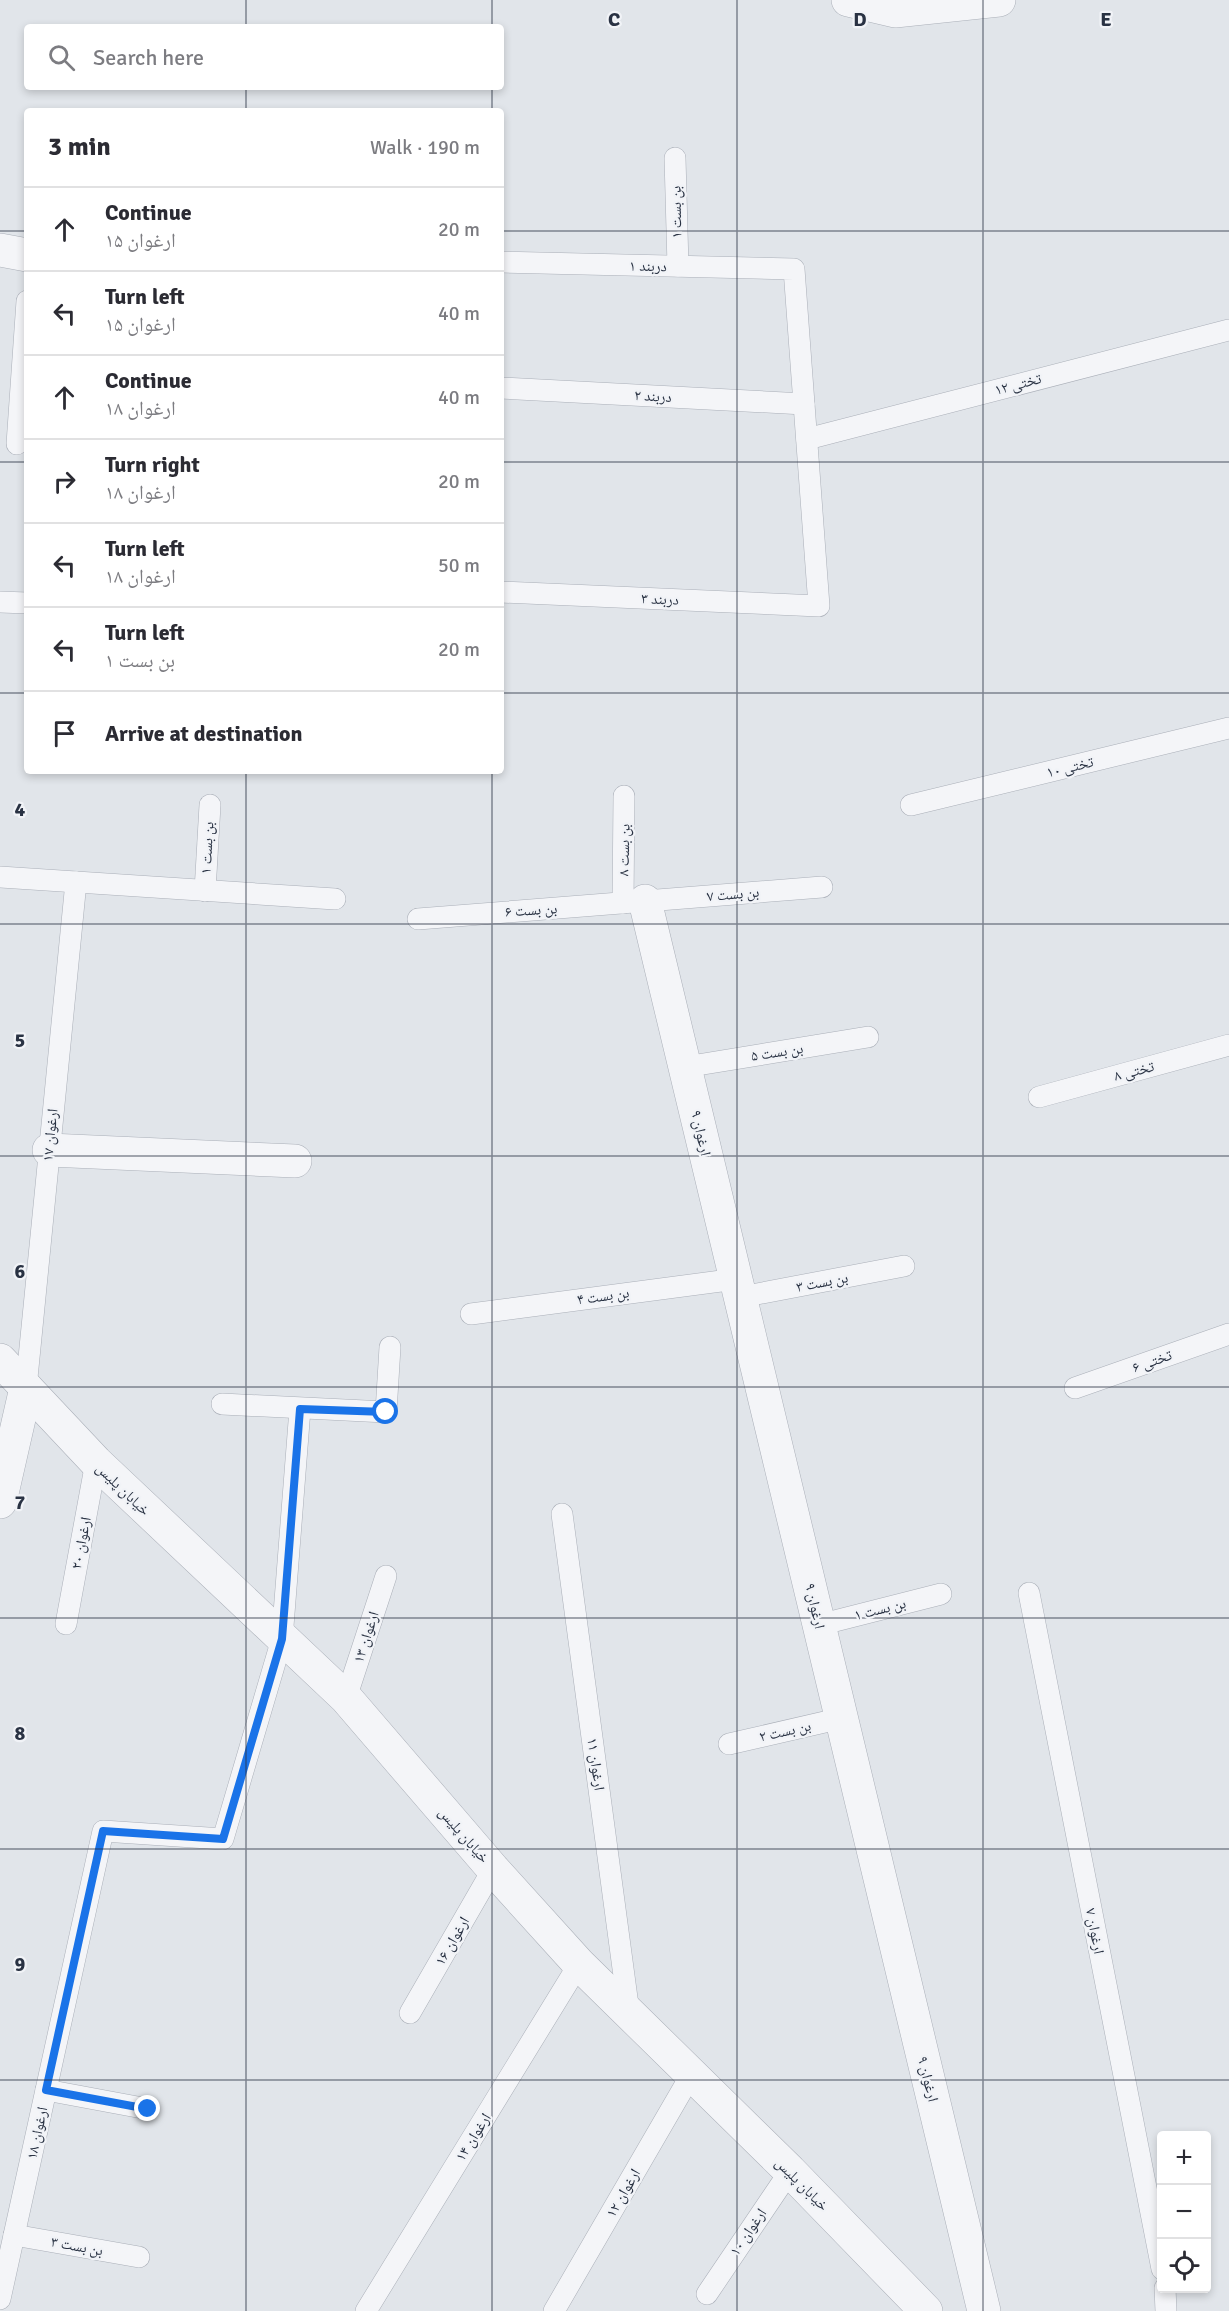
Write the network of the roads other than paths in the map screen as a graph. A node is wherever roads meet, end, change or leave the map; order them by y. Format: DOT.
graph roads {
  1 [pos="848,0"];
  2 [pos="999,0"];
  3 [pos="675,158"];
  4 [pos="0,250"];
  5 [pos="24,254"];
  6 [pos="504,262"];
  7 [pos="678,266"];
  8 [pos="1229,330"];
  9 [pos="24,381"];
  10 [pos="504,388"];
  11 [pos="804,404"];
  12 [pos="807,439"];
  13 [pos="17,444"];
  14 [pos="504,592"];
  15 [pos="0,602"];
  16 [pos="24,603"];
  17 [pos="1229,728"];
  18 [pos="624,796"];
  19 [pos="210,805"];
  20 [pos="911,805"];
  21 [pos="0,877"];
  22 [pos="76,882"];
  23 [pos="822,887"];
  24 [pos="205,891"];
  25 [pos="335,899"];
  26 [pos="634,902"];
  27 [pos="418,919"];
  28 [pos="868,1037"];
  29 [pos="1229,1045"];
  30 [pos="685,1067"];
  31 [pos="1040,1097"];
  32 [pos="49,1150"];
  33 [pos="295,1161"];
  34 [pos="904,1266"];
  35 [pos="738,1288"];
  36 [pos="471,1314"];
  37 [pos="1229,1334"];
  38 [pos="390,1347"];
  39 [pos="0,1360"];
  40 [pos="26,1388"];
  41 [pos="1075,1388"];
  42 [pos="222,1404"];
  43 [pos="300,1409"];
  44 [pos="96,1462"];
  45 [pos="0,1502"];
  46 [pos="562,1514"];
  47 [pos="386,1576"];
  48 [pos="1029,1593"];
  49 [pos="941,1594"];
  50 [pos="66,1624"];
  51 [pos="819,1625"];
  52 [pos="282,1639"];
  53 [pos="346,1698"];
  54 [pos="842,1718"];
  55 [pos="729,1744"];
  56 [pos="493,1869"];
  57 [pos="579,1964"];
  58 [pos="410,2013"];
  59 [pos="629,2013"];
  60 [pos="691,2075"];
  61 [pos="46,2090"];
  62 [pos="148,2109"];
  63 [pos="790,2171"];
  64 [pos="14,2235"];
  65 [pos="1157,2249"];
  66 [pos="139,2257"];
  67 [pos="4,2264"];
  68 [pos="1165,2293"];
  69 [pos="707,2294"];
  70 [pos="0,2299"];
  71 [pos="366,2311"];
  72 [pos="554,2311"];
  73 [pos="926,2311"];
  74 [pos="984,2311"];
  75 [pos="1166,2311"];
  1 -- 2 [label="street"];
  3 -- 7 [label="lane, بن بست ۱"];
  4 -- 5 [label="street"];
  6 -- 7 [label="lane, دربند ۱"];
  7 -- 11 [label="lane, دربند ۱"];
  8 -- 12 [label="lane, تختی ۱۲"];
  9 -- 13 [label="lane"];
  10 -- 11 [label="lane, دربند ۲"];
  11 -- 12 [label="lane"];
  12 -- 14 [label="lane, دربند ۳"];
  15 -- 16 [label="lane"];
  17 -- 20 [label="lane, تختی ۱۰"];
  18 -- 26 [label="lane, بن بست ۸"];
  19 -- 24 [label="lane, بن بست ۱"];
  21 -- 22 [label="lane"];
  22 -- 24 [label="lane"];
  22 -- 32 [label="lane, ارغوان ۱۷"];
  23 -- 26 [label="lane, بن بست ۷"];
  24 -- 25 [label="lane"];
  26 -- 27 [label="lane, بن بست ۶"];
  26 -- 30 [label="street, ارغوان ۹"];
  28 -- 30 [label="lane, بن بست ۵"];
  29 -- 31 [label="lane, تختی ۸"];
  30 -- 35 [label="street, ارغوان ۹"];
  32 -- 33 [label="street"];
  32 -- 40 [label="lane, ارغوان ۱۷"];
  34 -- 35 [label="lane, بن بست ۳"];
  35 -- 36 [label="lane, بن بست ۴"];
  35 -- 51 [label="street, ارغوان ۹"];
  37 -- 41 [label="lane, تختی ۶"];
  38 -- 43 [label="lane"];
  39 -- 40 [label="street, خیابان پلیس"];
  40 -- 44 [label="street, خیابان پلیس"];
  40 -- 45 [label="street"];
  42 -- 43 [label="lane"];
  43 -- 52 [label="lane"];
  44 -- 50 [label="lane, ارغوان ۲۰"];
  44 -- 52 [label="street, خیابان پلیس"];
  46 -- 59 [label="lane, ارغوان ۱۱"];
  47 -- 53 [label="lane, ارغوان ۱۳"];
  48 -- 65 [label="lane, ارغوان ۷"];
  49 -- 51 [label="lane, بن بست ۱"];
  51 -- 54 [label="street, ارغوان ۹"];
  52 -- 53 [label="street, خیابان پلیس"];
  52 -- 61 [label="lane, ارغوان ۱۸"];
  53 -- 56 [label="street, خیابان پلیس"];
  54 -- 55 [label="lane, بن بست ۲"];
  54 -- 74 [label="street, ارغوان ۹"];
  56 -- 57 [label="street, خیابان پلیس"];
  56 -- 58 [label="lane, ارغوان ۱۶"];
  57 -- 59 [label="street, خیابان پلیس"];
  57 -- 71 [label="lane, ارغوان ۱۴"];
  59 -- 60 [label="street, خیابان پلیس"];
  60 -- 63 [label="street, خیابان پلیس"];
  60 -- 72 [label="lane, ارغوان ۱۲"];
  61 -- 62 [label="lane"];
  61 -- 64 [label="lane, ارغوان ۱۸"];
  63 -- 69 [label="lane, ارغوان ۱۰"];
  63 -- 73 [label="street, خیابان پلیس"];
  64 -- 66 [label="lane, بن بست ۳"];
  64 -- 67 [label="lane, ارغوان ۱۸"];
  67 -- 70 [label="lane, ارغوان ۱۸"];
  68 -- 75 [label="lane"];
}
